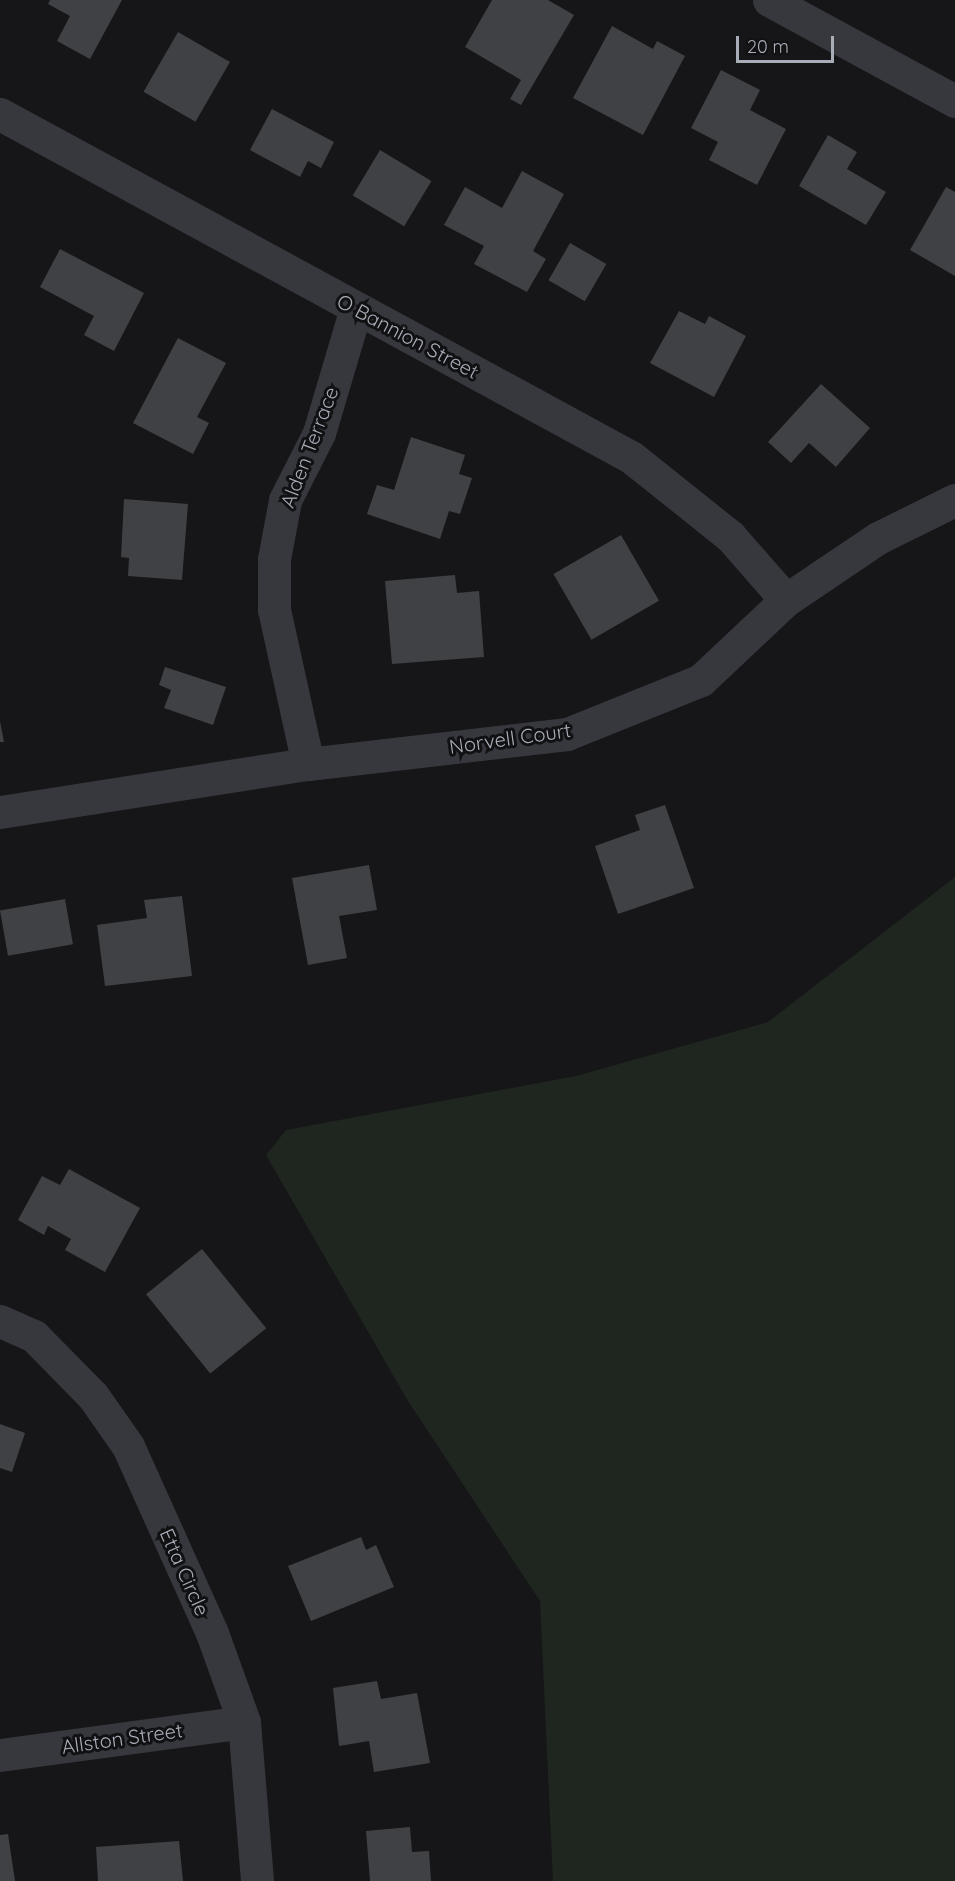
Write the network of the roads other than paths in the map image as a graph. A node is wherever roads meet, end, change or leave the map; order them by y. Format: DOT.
graph roads {
  1 [pos="769,0"];
  2 [pos="955,101"];
  3 [pos="0,114"];
  4 [pos="356,308"];
  5 [pos="955,500"];
  6 [pos="786,600"];
  7 [pos="308,764"];
  8 [pos="0,812"];
  9 [pos="0,1321"];
  10 [pos="244,1722"];
  11 [pos="0,1755"];
  12 [pos="257,1881"];
  1 -- 2 [label="street"];
  3 -- 4 [label="street, O Bannion Street"];
  4 -- 6 [label="street, O Bannion Street"];
  4 -- 7 [label="street, Alden Terrace"];
  5 -- 6 [label="street, Norvell Court"];
  6 -- 7 [label="street, Norvell Court"];
  7 -- 8 [label="street, Norvell Court"];
  9 -- 10 [label="street, Etta Circle"];
  10 -- 11 [label="street, Allston Street"];
  10 -- 12 [label="street, Etta Circle"];
}
